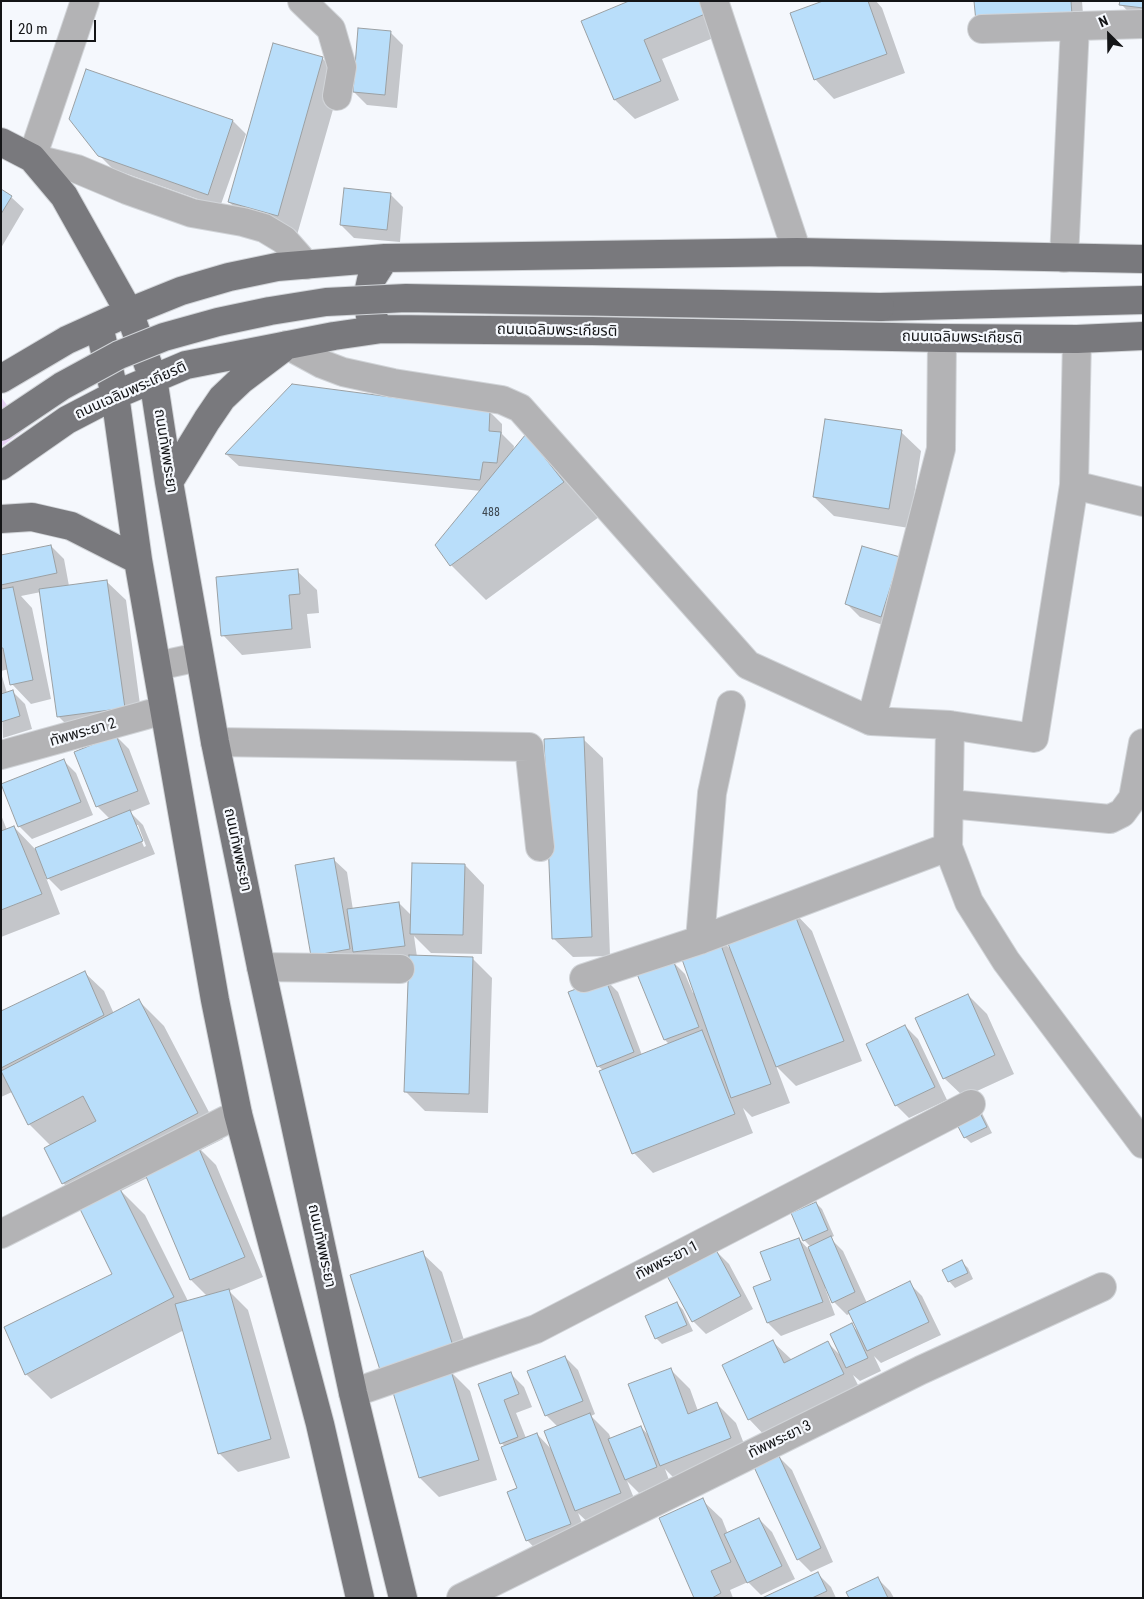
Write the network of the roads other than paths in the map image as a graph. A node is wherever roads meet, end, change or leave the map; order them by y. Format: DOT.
graph roads {
  1 [pos="85,1"];
  2 [pos="302,1"];
  3 [pos="714,1"];
  4 [pos="1143,24"];
  5 [pos="1075,26"];
  6 [pos="982,29"];
  7 [pos="337,96"];
  8 [pos="1,142"];
  9 [pos="32,158"];
  10 [pos="796,252"];
  11 [pos="385,258"];
  12 [pos="1064,258"];
  13 [pos="1143,260"];
  14 [pos="306,265"];
  15 [pos="1143,300"];
  16 [pos="129,312"];
  17 [pos="99,326"];
  18 [pos="382,329"];
  19 [pos="1143,336"];
  20 [pos="942,338"];
  21 [pos="1077,339"];
  22 [pos="287,345"];
  23 [pos="153,378"];
  24 [pos="1,379"];
  25 [pos="115,395"];
  26 [pos="1,426"];
  27 [pos="1,466"];
  28 [pos="169,482"];
  29 [pos="1074,485"];
  30 [pos="1143,502"];
  31 [pos="1,519"];
  32 [pos="138,560"];
  33 [pos="199,657"];
  34 [pos="157,666"];
  35 [pos="731,705"];
  36 [pos="164,710"];
  37 [pos="871,721"];
  38 [pos="950,725"];
  39 [pos="215,742"];
  40 [pos="1143,743"];
  41 [pos="1,755"];
  42 [pos="950,804"];
  43 [pos="540,847"];
  44 [pos="948,847"];
  45 [pos="700,940"];
  46 [pos="261,967"];
  47 [pos="400,969"];
  48 [pos="584,978"];
  49 [pos="971,1104"];
  50 [pos="238,1114"];
  51 [pos="1143,1144"];
  52 [pos="1,1234"];
  53 [pos="1102,1288"];
  54 [pos="353,1393"];
  55 [pos="360,1598"];
  56 [pos="403,1598"];
  57 [pos="461,1598"];
  1 -- 9 [label="street"];
  2 -- 7 [label="street"];
  3 -- 10 [label="street"];
  4 -- 5 [label="street"];
  5 -- 6 [label="street"];
  5 -- 12 [label="street"];
  8 -- 9 [label="main road, ถนนทัพพระยา"];
  9 -- 14 [label="street"];
  9 -- 16 [label="main road, ถนนทัพพระยา"];
  10 -- 11 [label="main road"];
  10 -- 12 [label="main road"];
  11 -- 14 [label="main road"];
  11 -- 18 [label="main road"];
  12 -- 13 [label="main road"];
  14 -- 16 [label="main road"];
  15 -- 26 [label="main road, bridge"];
  16 -- 17 [label="main road"];
  16 -- 23 [label="main road, ถนนทัพพระยา"];
  17 -- 24 [label="main road"];
  17 -- 25 [label="main road"];
  18 -- 20 [label="main road, ถนนเฉลิมพระเกียรติ"];
  18 -- 22 [label="main road, ถนนเฉลิมพระเกียรติ"];
  19 -- 21 [label="main road, ถนนเฉลิมพระเกียรติ"];
  20 -- 21 [label="main road, ถนนเฉลิมพระเกียรติ"];
  20 -- 37 [label="street"];
  21 -- 29 [label="street"];
  22 -- 23 [label="main road, ถนนเฉลิมพระเกียรติ"];
  22 -- 28 [label="main road"];
  22 -- 37 [label="street"];
  23 -- 25 [label="main road, ถนนเฉลิมพระเกียรติ"];
  23 -- 28 [label="main road, ถนนทัพพระยา"];
  25 -- 27 [label="main road, ถนนเฉลิมพระเกียรติ"];
  25 -- 32 [label="main road"];
  28 -- 33 [label="main road, ถนนทัพพระยา"];
  29 -- 30 [label="street"];
  29 -- 38 [label="street"];
  31 -- 32 [label="main road"];
  32 -- 34 [label="main road"];
  33 -- 34 [label="street"];
  33 -- 39 [label="main road, ถนนทัพพระยา"];
  34 -- 36 [label="main road"];
  35 -- 45 [label="street"];
  36 -- 41 [label="street, ทัพพระยา 2"];
  36 -- 50 [label="main road"];
  37 -- 38 [label="street"];
  38 -- 42 [label="street"];
  39 -- 43 [label="street"];
  39 -- 46 [label="main road, ถนนทัพพระยา"];
  40 -- 42 [label="street"];
  42 -- 44 [label="street"];
  44 -- 45 [label="street"];
  44 -- 51 [label="street"];
  45 -- 48 [label="street"];
  46 -- 47 [label="street"];
  46 -- 54 [label="main road, ถนนทัพพระยา"];
  49 -- 54 [label="street, ทัพพระยา 1"];
  50 -- 52 [label="street"];
  50 -- 55 [label="main road"];
  53 -- 57 [label="street, ทัพพระยา 3"];
  54 -- 56 [label="main road, ถนนทัพพระยา"];
}
